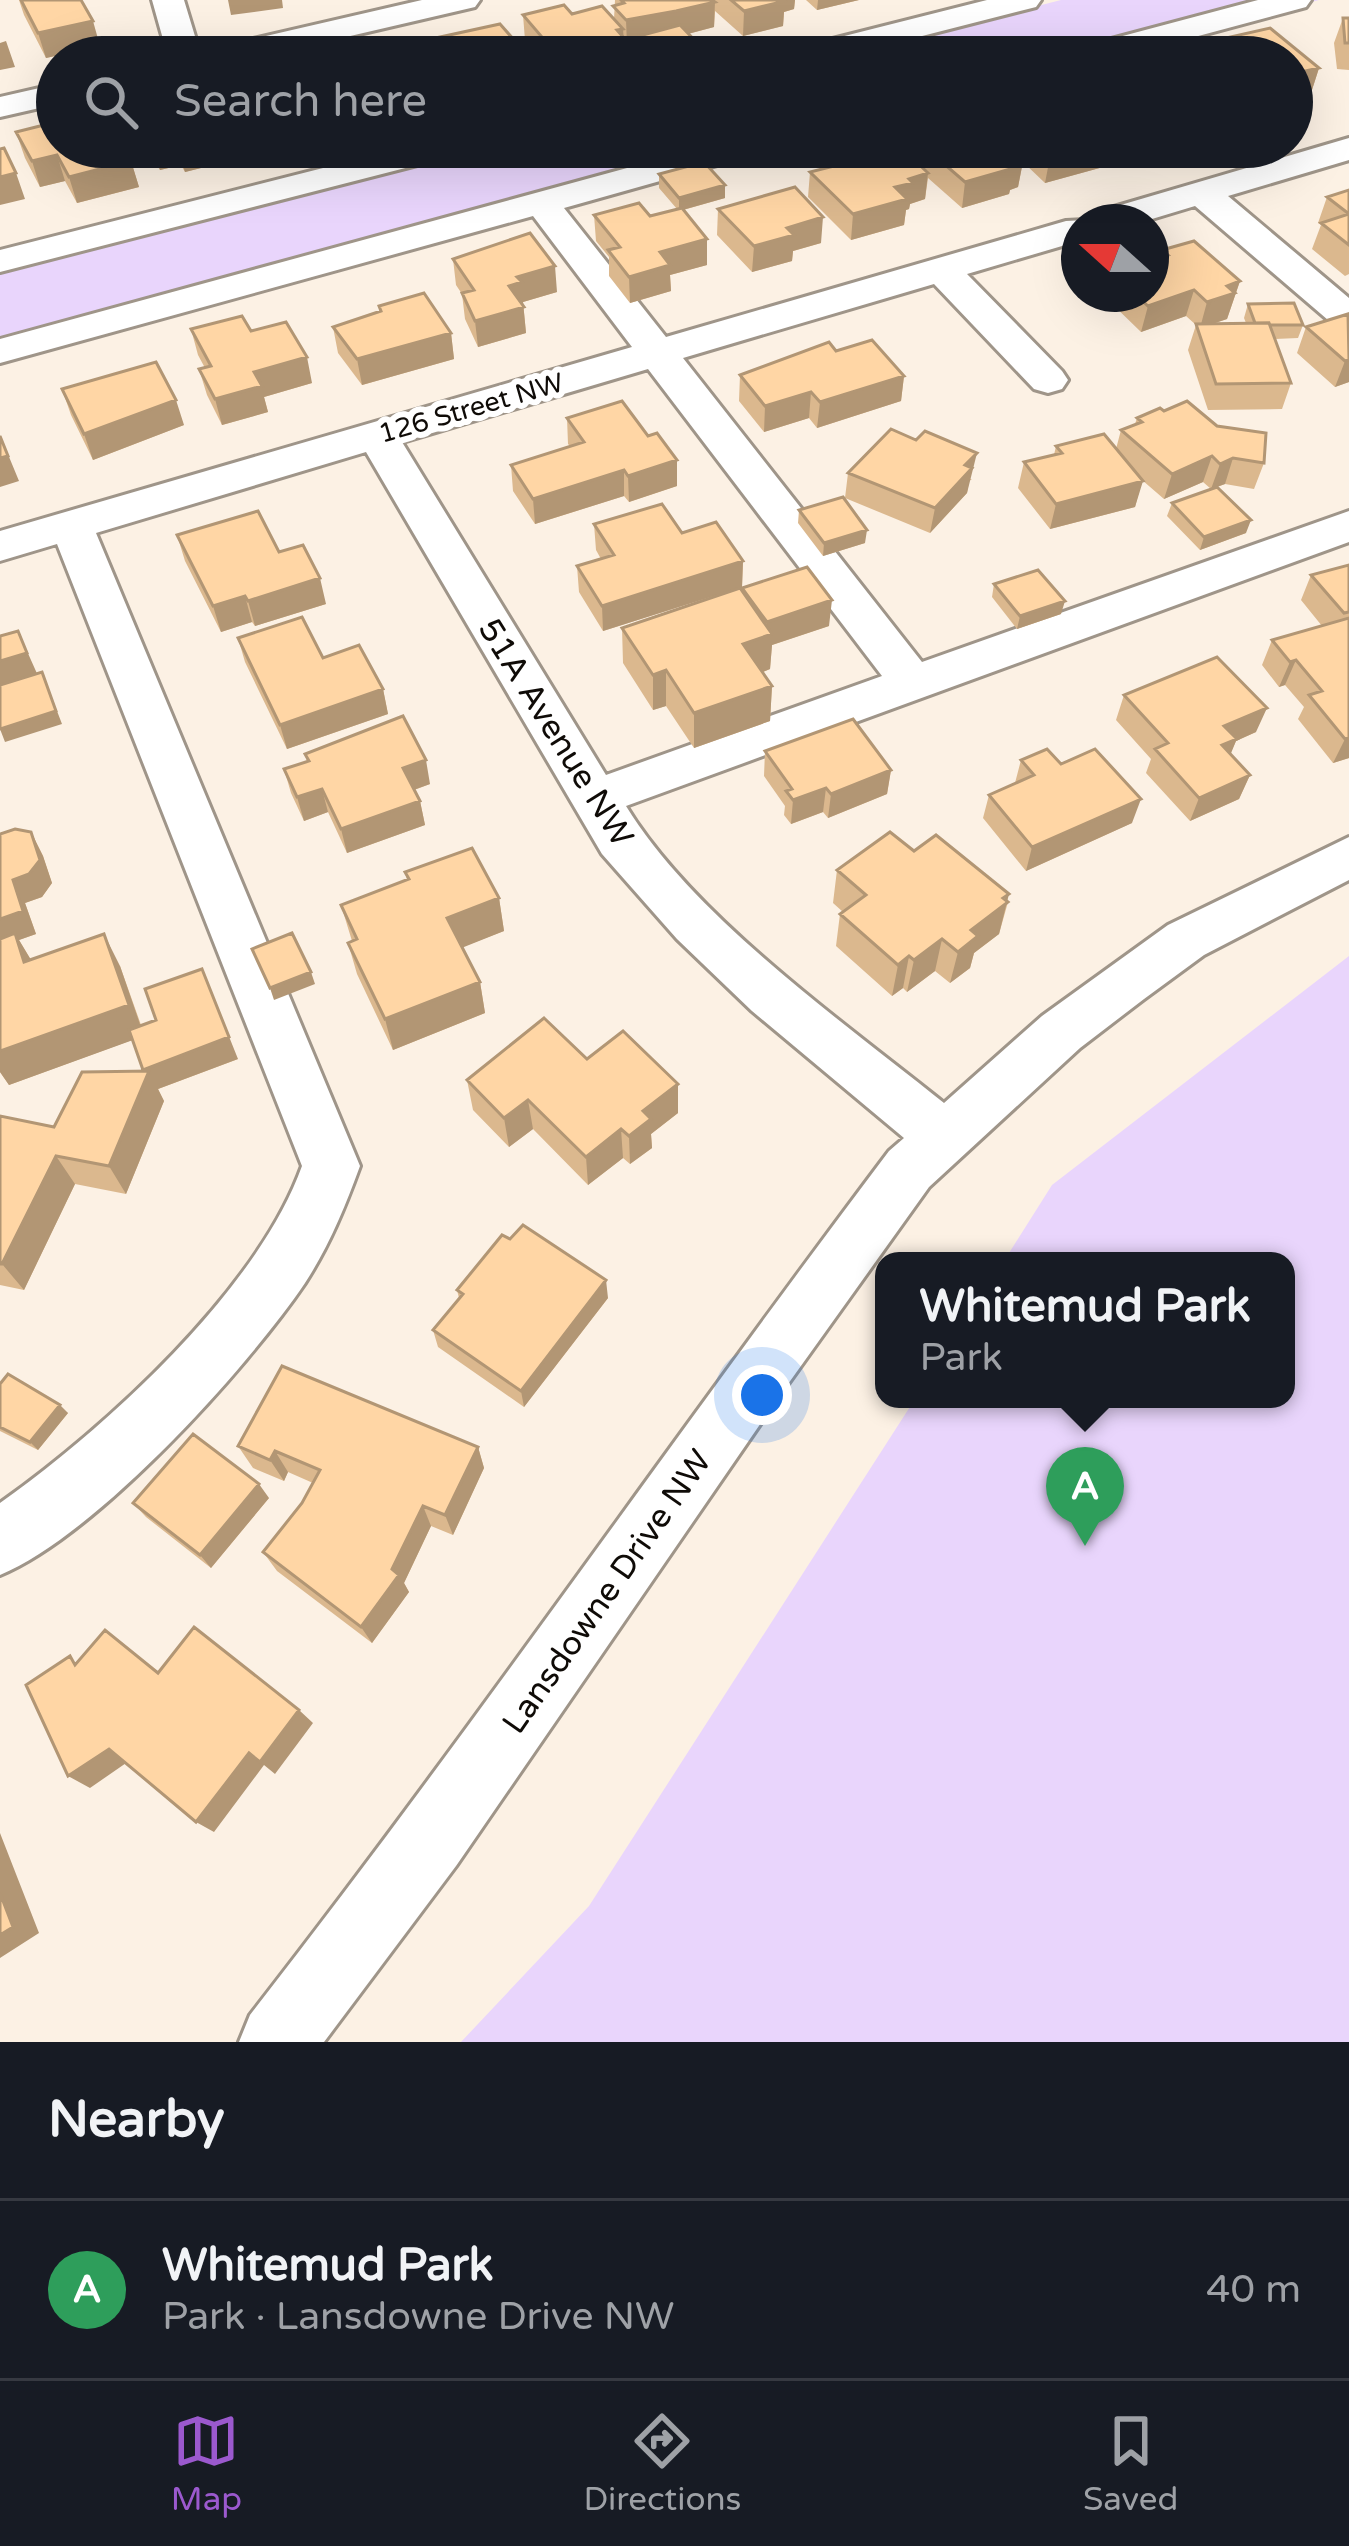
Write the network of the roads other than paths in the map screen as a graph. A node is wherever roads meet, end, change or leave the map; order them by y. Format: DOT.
graph roads {
  1 [pos="168,0"];
  2 [pos="464,0"];
  3 [pos="1024,0"];
  4 [pos="1295,0"];
  5 [pos="179,36"];
  6 [pos="309,36"];
  7 [pos="883,36"];
  8 [pos="1160,36"];
  9 [pos="36,99"];
  10 [pos="0,107"];
  11 [pos="1349,149"];
  12 [pos="1313,160"];
  13 [pos="365,168"];
  14 [pos="665,168"];
  15 [pos="1286,168"];
  16 [pos="1202,193"];
  17 [pos="540,201"];
  18 [pos="1164,204"];
  19 [pos="1061,234"];
  20 [pos="0,261"];
  21 [pos="942,270"];
  22 [pos="1349,318"];
  23 [pos="0,351"];
  24 [pos="658,352"];
  25 [pos="1048,380"];
  26 [pos="377,435"];
  27 [pos="71,524"];
  28 [pos="1349,526"];
  29 [pos="0,546"];
  30 [pos="912,682"];
  31 [pos="592,799"];
  32 [pos="1349,857"];
  33 [pos="943,1135"];
  34 [pos="0,1542"];
  35 [pos="278,2042"];
  1 -- 5 [label="street"];
  2 -- 6 [label="street"];
  3 -- 7 [label="street"];
  4 -- 8 [label="street"];
  9 -- 10 [label="street"];
  11 -- 12 [label="street"];
  13 -- 20 [label="street"];
  14 -- 17 [label="street"];
  15 -- 16 [label="street"];
  16 -- 18 [label="street"];
  16 -- 22 [label="street"];
  17 -- 23 [label="street"];
  17 -- 24 [label="street"];
  19 -- 21 [label="street, 126 Street NW"];
  21 -- 24 [label="street, 126 Street NW"];
  21 -- 25 [label="street"];
  24 -- 26 [label="street, 126 Street NW"];
  24 -- 30 [label="street"];
  26 -- 27 [label="street, 126 Street NW"];
  26 -- 31 [label="street, 51A Avenue NW"];
  27 -- 29 [label="street, 126 Street NW"];
  27 -- 34 [label="street"];
  28 -- 30 [label="street"];
  30 -- 31 [label="street"];
  31 -- 33 [label="street, 51A Avenue NW"];
  32 -- 33 [label="street, Lansdowne Drive NW"];
  33 -- 35 [label="street, Lansdowne Drive NW"];
}
